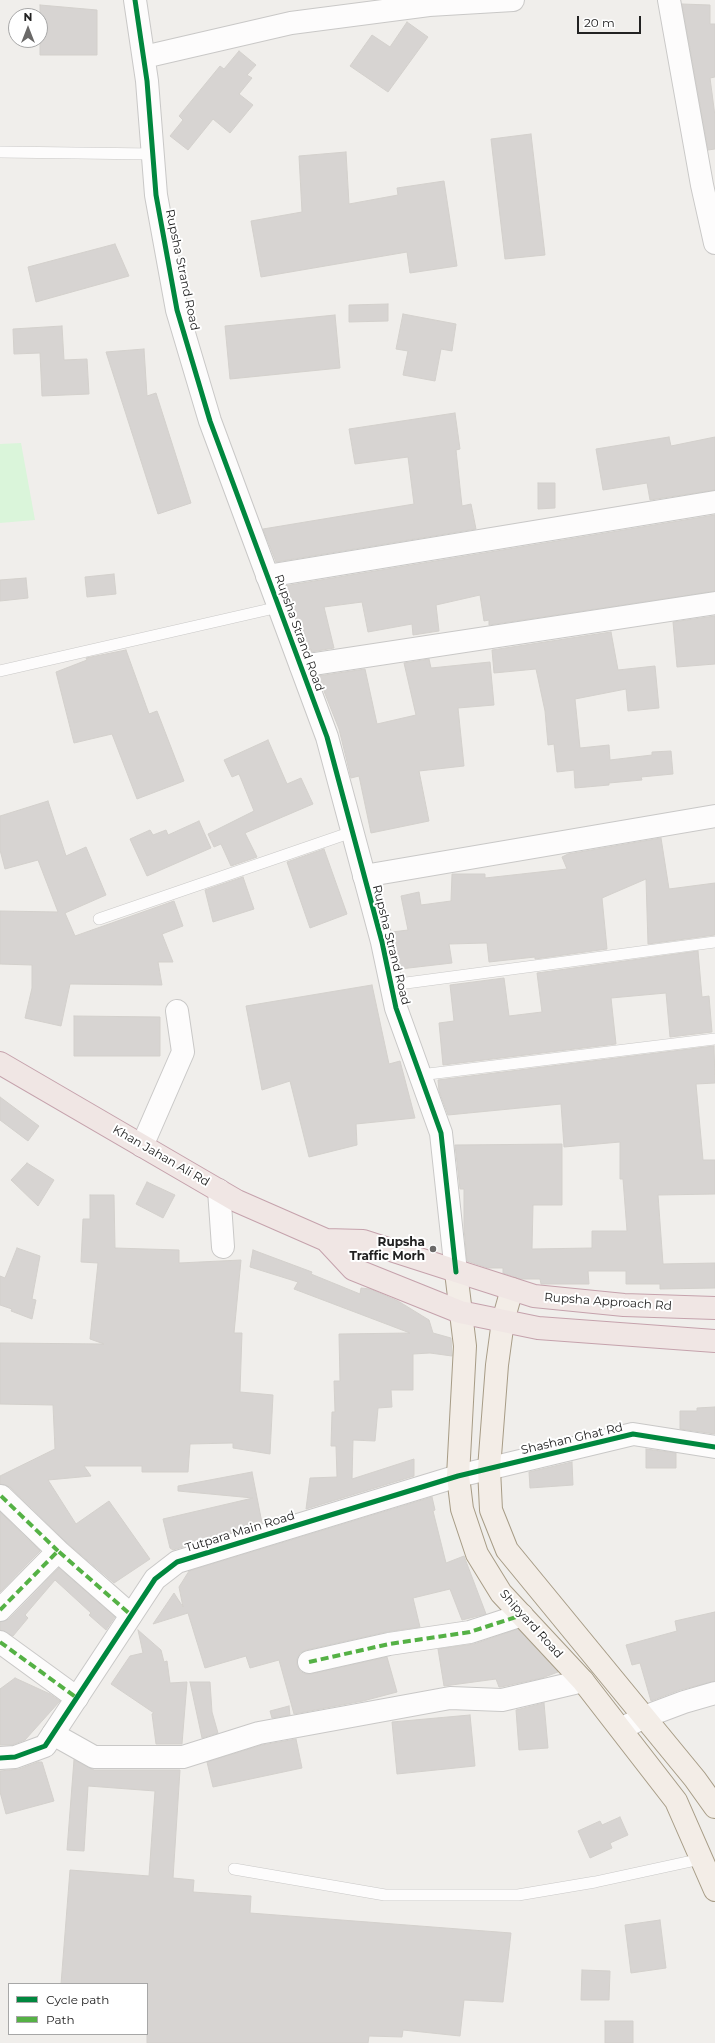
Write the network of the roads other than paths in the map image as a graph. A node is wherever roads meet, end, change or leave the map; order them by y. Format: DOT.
graph roads {
  1 [pos="135,0"];
  2 [pos="513,0"];
  3 [pos="669,0"];
  4 [pos="144,57"];
  5 [pos="0,152"];
  6 [pos="153,154"];
  7 [pos="715,243"];
  8 [pos="715,502"];
  9 [pos="267,576"];
  10 [pos="715,603"];
  11 [pos="279,607"];
  12 [pos="301,666"];
  13 [pos="0,672"];
  14 [pos="715,816"];
  15 [pos="352,832"];
  16 [pos="364,876"];
  17 [pos="99,919"];
  18 [pos="715,942"];
  19 [pos="391,985"];
  20 [pos="177,1011"];
  21 [pos="715,1039"];
  22 [pos="0,1063"];
  23 [pos="420,1075"];
  24 [pos="142,1146"];
  25 [pos="219,1190"];
  26 [pos="326,1240"];
  27 [pos="223,1247"];
  28 [pos="456,1272"];
  29 [pos="512,1289"];
  30 [pos="715,1308"];
  31 [pos="460,1312"];
  32 [pos="503,1321"];
  33 [pos="715,1342"];
  34 [pos="715,1447"];
  35 [pos="489,1469"];
  36 [pos="458,1476"];
  37 [pos="2,1496"];
  38 [pos="58,1551"];
  39 [pos="0,1610"];
  40 [pos="131,1615"];
  41 [pos="522,1615"];
  42 [pos="0,1642"];
  43 [pos="309,1662"];
  44 [pos="583,1681"];
  45 [pos="715,1693"];
  46 [pos="76,1698"];
  47 [pos="644,1717"];
  48 [pos="621,1729"];
  49 [pos="53,1734"];
  50 [pos="0,1758"];
  51 [pos="715,1807"];
  52 [pos="701,1859"];
  53 [pos="234,1869"];
  54 [pos="715,1890"];
  1 -- 4 [label="street, Rupsha Strand Road"];
  2 -- 4 [label="street"];
  3 -- 7 [label="street"];
  4 -- 6 [label="street, Rupsha Strand Road"];
  5 -- 6 [label="lane"];
  6 -- 9 [label="street, Rupsha Strand Road"];
  8 -- 9 [label="street"];
  9 -- 11 [label="street, Rupsha Strand Road"];
  10 -- 12 [label="street"];
  11 -- 12 [label="street, Rupsha Strand Road"];
  11 -- 13 [label="lane"];
  12 -- 15 [label="street, Rupsha Strand Road"];
  14 -- 16 [label="street"];
  15 -- 16 [label="street, Rupsha Strand Road"];
  15 -- 17 [label="lane"];
  16 -- 19 [label="street, Rupsha Strand Road"];
  18 -- 19 [label="lane"];
  19 -- 23 [label="street, Rupsha Strand Road"];
  20 -- 24 [label="street"];
  21 -- 23 [label="lane"];
  22 -- 24 [label="highway, Khan Jahan Ali Rd"];
  23 -- 28 [label="street, Rupsha Strand Road"];
  24 -- 25 [label="highway, Khan Jahan Ali Rd"];
  25 -- 26 [label="highway, Khan Jahan Ali Rd"];
  25 -- 27 [label="street"];
  26 -- 28 [label="highway, Khan Jahan Ali Rd"];
  26 -- 31 [label="highway, Khan Jahan Ali Rd"];
  28 -- 29 [label="highway, Rupsha Approach Rd"];
  28 -- 31 [label="main road, Shipyard Road"];
  29 -- 30 [label="highway, Rupsha Approach Rd"];
  29 -- 32 [label="main road"];
  31 -- 32 [label="highway"];
  31 -- 36 [label="main road, Shipyard Road"];
  32 -- 33 [label="highway"];
  32 -- 35 [label="main road"];
  34 -- 35 [label="street, Shashan Ghat Rd"];
  35 -- 36 [label="street, Shashan Ghat Rd"];
  35 -- 47 [label="main road"];
  36 -- 40 [label="street, Tutpara Main Road"];
  36 -- 41 [label="main road, Shipyard Road"];
  37 -- 38 [label="street"];
  38 -- 39 [label="street"];
  38 -- 40 [label="street"];
  40 -- 46 [label="street, Tutpara Main Road"];
  41 -- 43 [label="street"];
  41 -- 44 [label="main road, Shipyard Road"];
  42 -- 46 [label="street"];
  44 -- 48 [label="main road, Shipyard Road"];
  44 -- 49 [label="street"];
  45 -- 47 [label="street"];
  46 -- 49 [label="street, Tutpara Main Road"];
  47 -- 48 [label="street"];
  47 -- 51 [label="main road"];
  48 -- 52 [label="main road, Shipyard Road"];
  49 -- 50 [label="street, Tutpara Main Road"];
  52 -- 53 [label="lane"];
  52 -- 54 [label="main road, Shipyard Road"];
}
